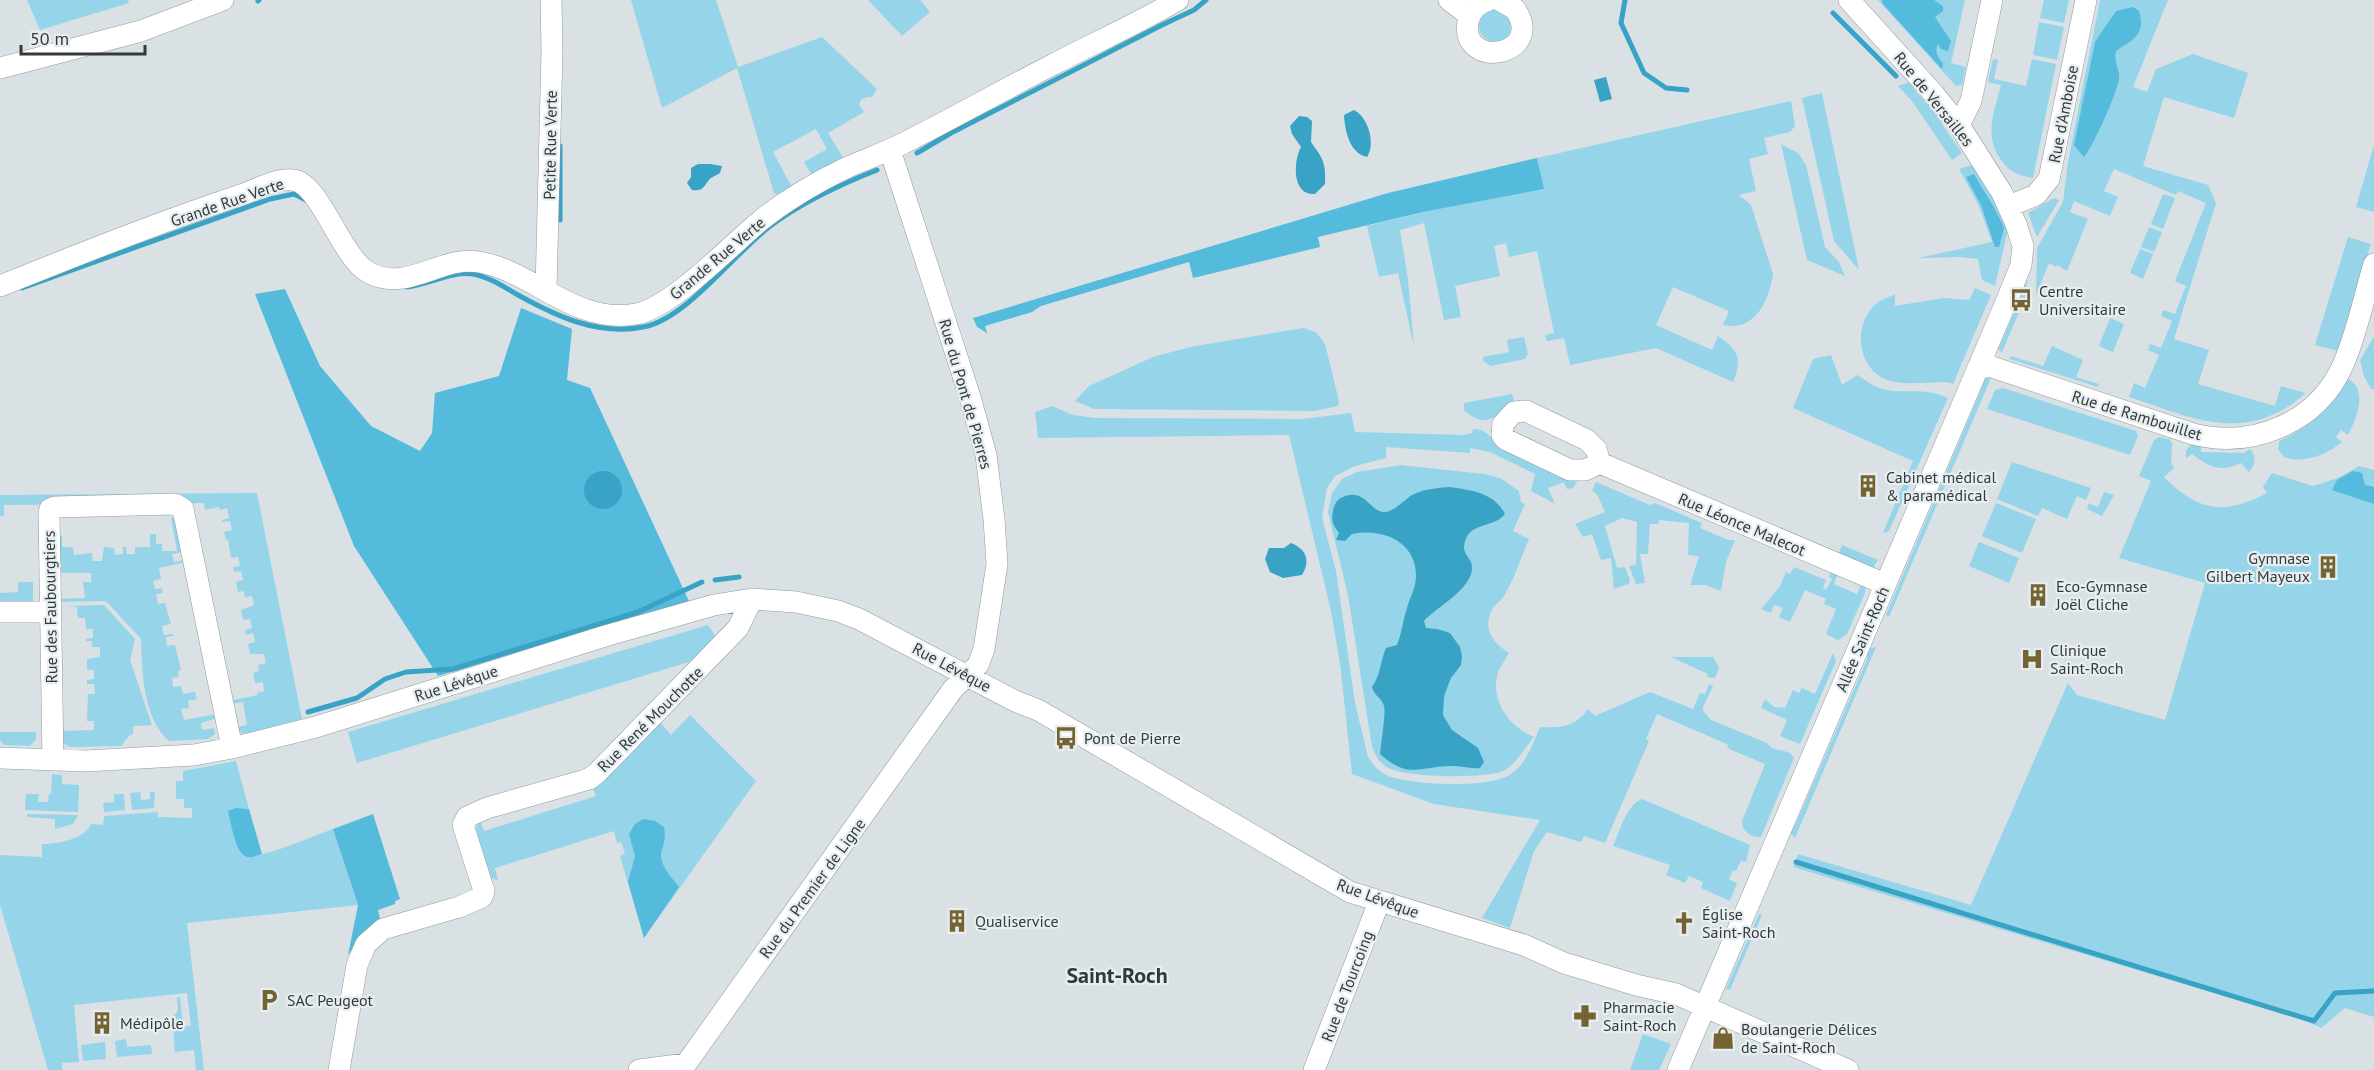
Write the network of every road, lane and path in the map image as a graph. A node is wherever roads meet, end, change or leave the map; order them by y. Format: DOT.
graph roads {
  1 [pos="223,0"];
  2 [pos="551,0"];
  3 [pos="1178,0"];
  4 [pos="1449,0"];
  5 [pos="1849,0"];
  6 [pos="1992,0"];
  7 [pos="2086,0"];
  8 [pos="1502,1"];
  9 [pos="1470,16"];
  10 [pos="0,68"];
  11 [pos="1959,124"];
  12 [pos="890,150"];
  13 [pos="2009,206"];
  14 [pos="2374,264"];
  15 [pos="0,286"];
  16 [pos="546,290"];
  17 [pos="1980,363"];
  18 [pos="1600,462"];
  19 [pos="1885,584"];
  20 [pos="752,599"];
  21 [pos="0,612"];
  22 [pos="50,612"];
  23 [pos="967,675"];
  24 [pos="231,748"];
  25 [pos="0,758"];
  26 [pos="53,760"];
  27 [pos="1379,902"];
  28 [pos="1706,1006"];
  29 [pos="692,1067"];
  30 [pos="339,1070"];
  31 [pos="639,1070"];
  32 [pos="1314,1070"];
  33 [pos="1678,1070"];
  34 [pos="1848,1070"];
  1 -- 10 [label="street"];
  2 -- 16 [label="street, Petite Rue Verte"];
  3 -- 12 [label="street, Grande Rue Verte"];
  4 -- 9 [label="street"];
  5 -- 11 [label="street, Rue de Versailles"];
  6 -- 11 [label="street"];
  7 -- 13 [label="street, Rue d'Amboise"];
  8 -- 9 [label="street"];
  8 -- 9 [label="street"];
  11 -- 13 [label="street, Rue de Versailles"];
  12 -- 16 [label="street, Grande Rue Verte"];
  12 -- 23 [label="street, Rue du Pont de Pierres"];
  13 -- 17 [label="street, Allée Saint-Roch"];
  14 -- 17 [label="street, Rue de Rambouillet"];
  15 -- 16 [label="street, Grande Rue Verte"];
  17 -- 19 [label="street, Allée Saint-Roch"];
  18 -- 19 [label="street, Rue Léonce Malecot"];
  19 -- 28 [label="street, Allée Saint-Roch"];
  20 -- 23 [label="street, Rue Lévêque"];
  20 -- 24 [label="street, Rue Lévêque"];
  20 -- 30 [label="street, Rue René Mouchotte"];
  21 -- 22 [label="street"];
  22 -- 24 [label="street, Rue des Faubourgtiers"];
  22 -- 26 [label="street, Rue des Faubourgtiers"];
  23 -- 27 [label="street, Rue Lévêque"];
  23 -- 29 [label="street, Rue du Premier de Ligne"];
  24 -- 26 [label="street, Rue Lévêque"];
  25 -- 26 [label="street, Rue Lévêque"];
  27 -- 28 [label="street, Rue Lévêque"];
  27 -- 32 [label="street, Rue de Tourcoing"];
  28 -- 33 [label="street, Allée Saint-Roch"];
  28 -- 34 [label="street, Rue Lévêque"];
  29 -- 31 [label="street, Rue du Premier de Ligne"];
}
